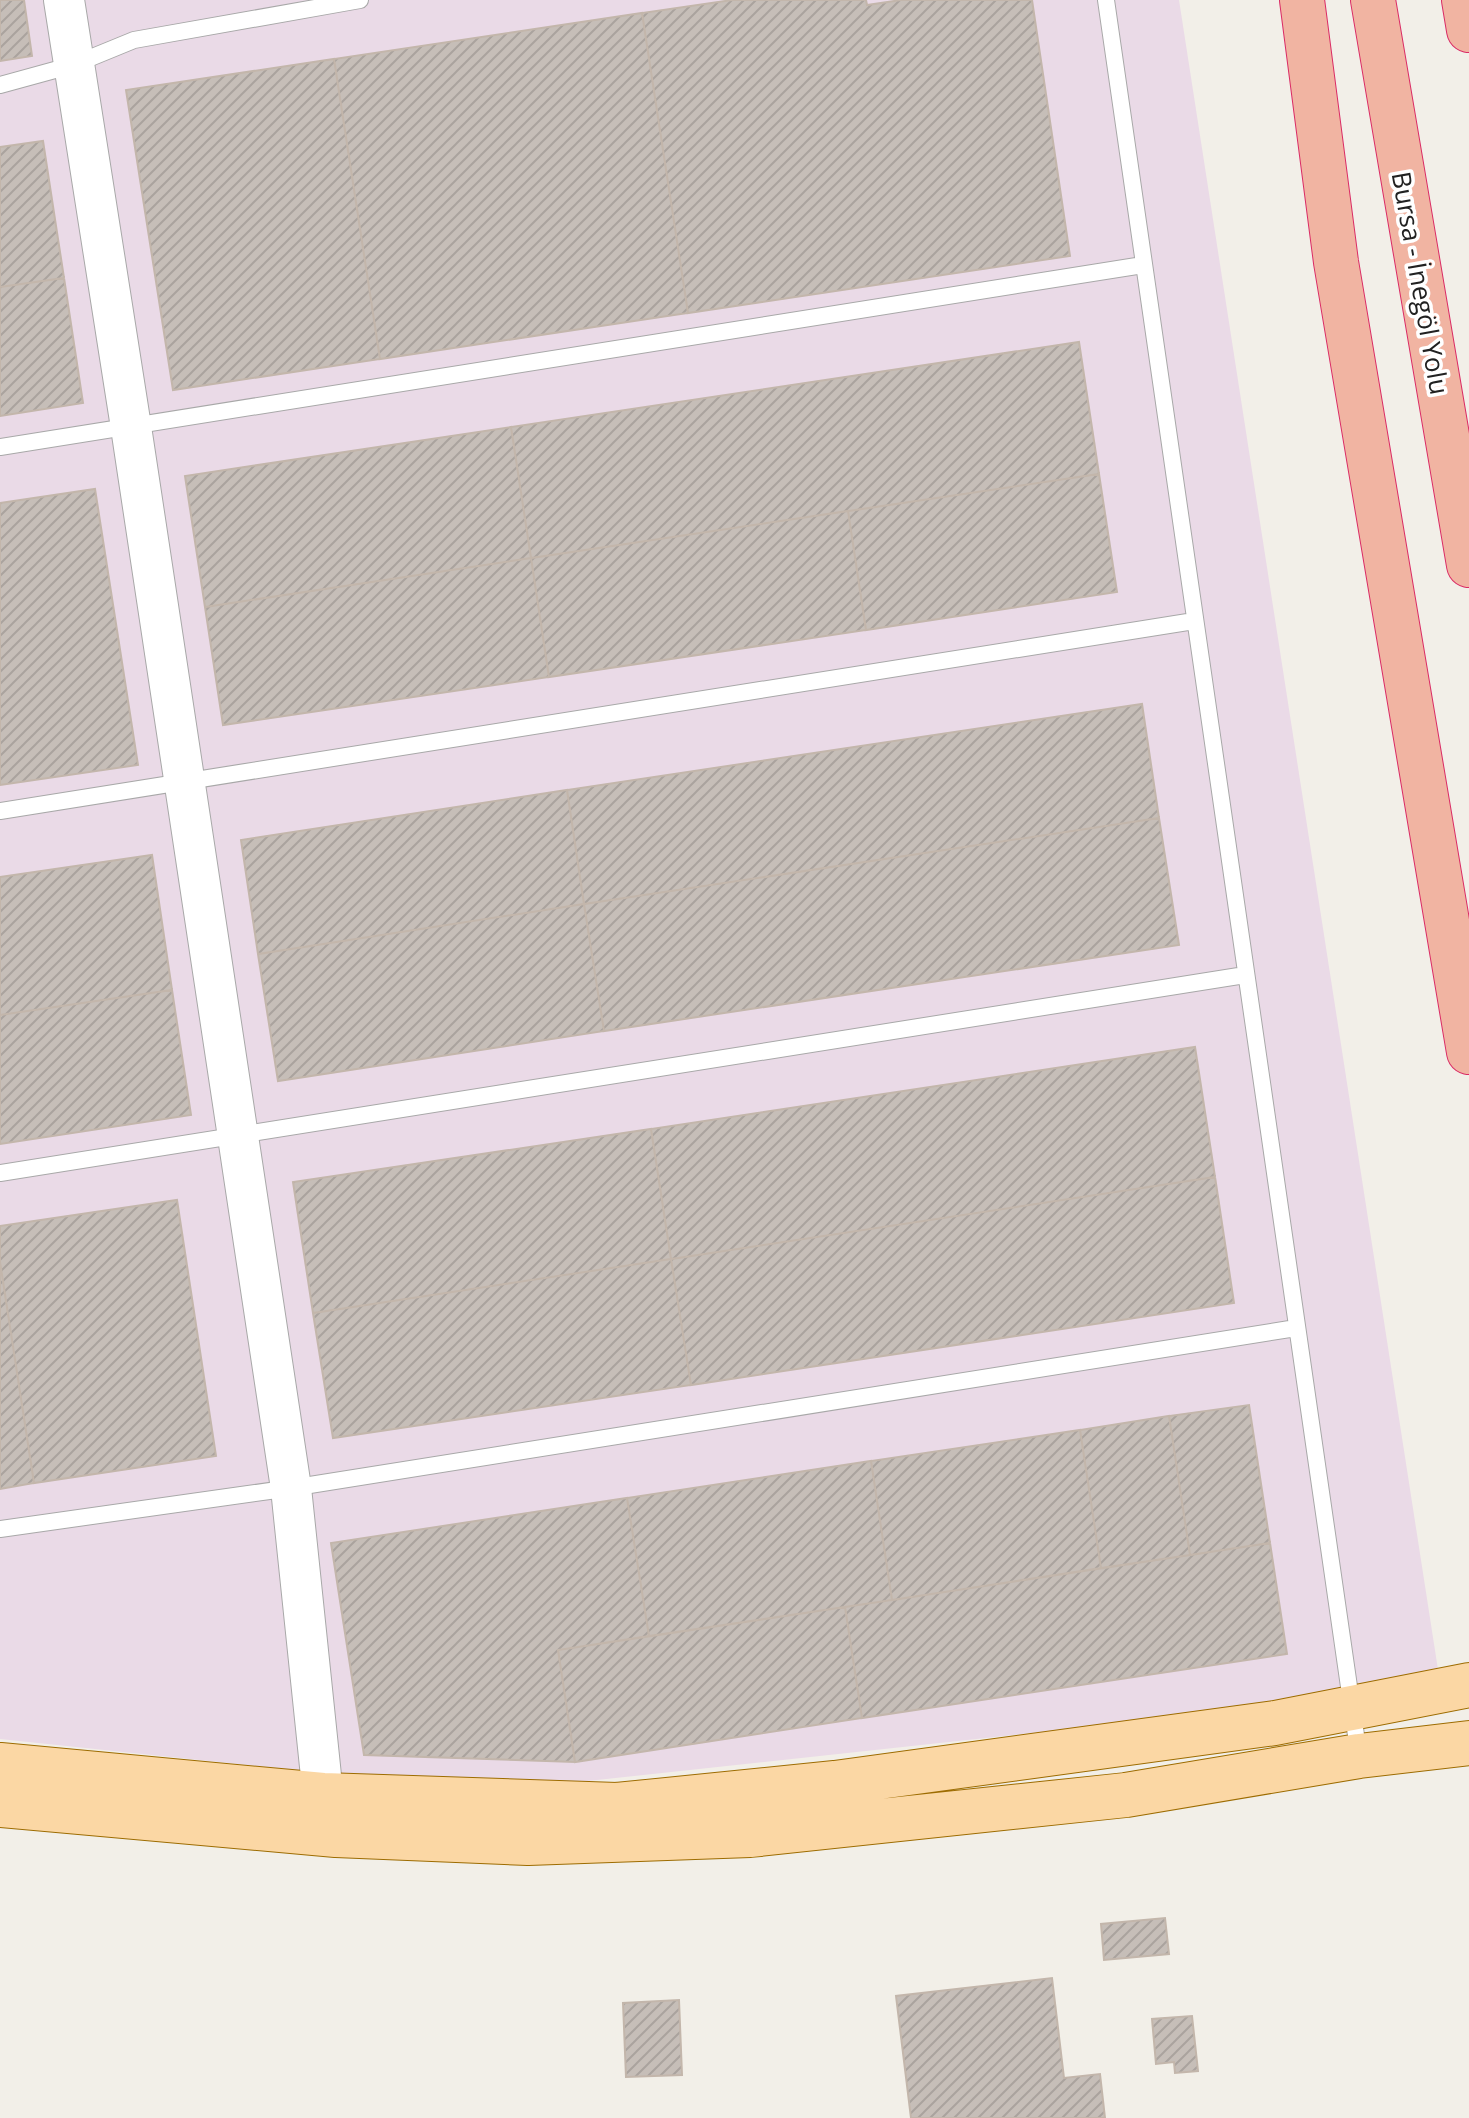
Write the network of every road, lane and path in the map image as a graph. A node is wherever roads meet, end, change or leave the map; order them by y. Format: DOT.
graph roads {
  1 [pos="64,0"];
  2 [pos="360,0"];
  3 [pos="1106,0"];
  4 [pos="1302,0"];
  5 [pos="1373,0"];
  6 [pos="1464,0"];
  7 [pos="1469,30"];
  8 [pos="73,65"];
  9 [pos="0,85"];
  10 [pos="1143,265"];
  11 [pos="131,427"];
  12 [pos="0,447"];
  13 [pos="1469,565"];
  14 [pos="1194,621"];
  15 [pos="185,782"];
  16 [pos="0,811"];
  17 [pos="1245,975"];
  18 [pos="1469,1052"];
  19 [pos="238,1135"];
  20 [pos="0,1173"];
  21 [pos="1296,1328"];
  22 [pos="291,1488"];
  23 [pos="0,1529"];
  24 [pos="1469,1685"];
  25 [pos="1351,1707"];
  26 [pos="1469,1743"];
  27 [pos="1359,1756"];
  28 [pos="0,1765"];
  29 [pos="323,1795"];
  30 [pos="0,1805"];
  1 -- 8 [label="street"];
  2 -- 8 [label="lane"];
  3 -- 10 [label="lane"];
  4 -- 18 [label="highway"];
  5 -- 13 [label="highway, Bursa - İnegöl Yolu"];
  6 -- 7 [label="highway"];
  8 -- 9 [label="lane"];
  8 -- 11 [label="street"];
  10 -- 11 [label="lane"];
  10 -- 14 [label="lane"];
  11 -- 12 [label="lane"];
  11 -- 15 [label="street"];
  14 -- 15 [label="lane"];
  14 -- 17 [label="lane"];
  15 -- 16 [label="lane"];
  15 -- 19 [label="street"];
  17 -- 19 [label="lane"];
  17 -- 21 [label="lane"];
  19 -- 20 [label="lane"];
  19 -- 22 [label="street"];
  21 -- 22 [label="lane"];
  21 -- 25 [label="lane"];
  22 -- 23 [label="lane"];
  22 -- 29 [label="street"];
  24 -- 25 [label="main road"];
  25 -- 27 [label="lane"];
  25 -- 29 [label="main road"];
  26 -- 27 [label="main road"];
  27 -- 30 [label="main road"];
  28 -- 29 [label="main road"];
}
